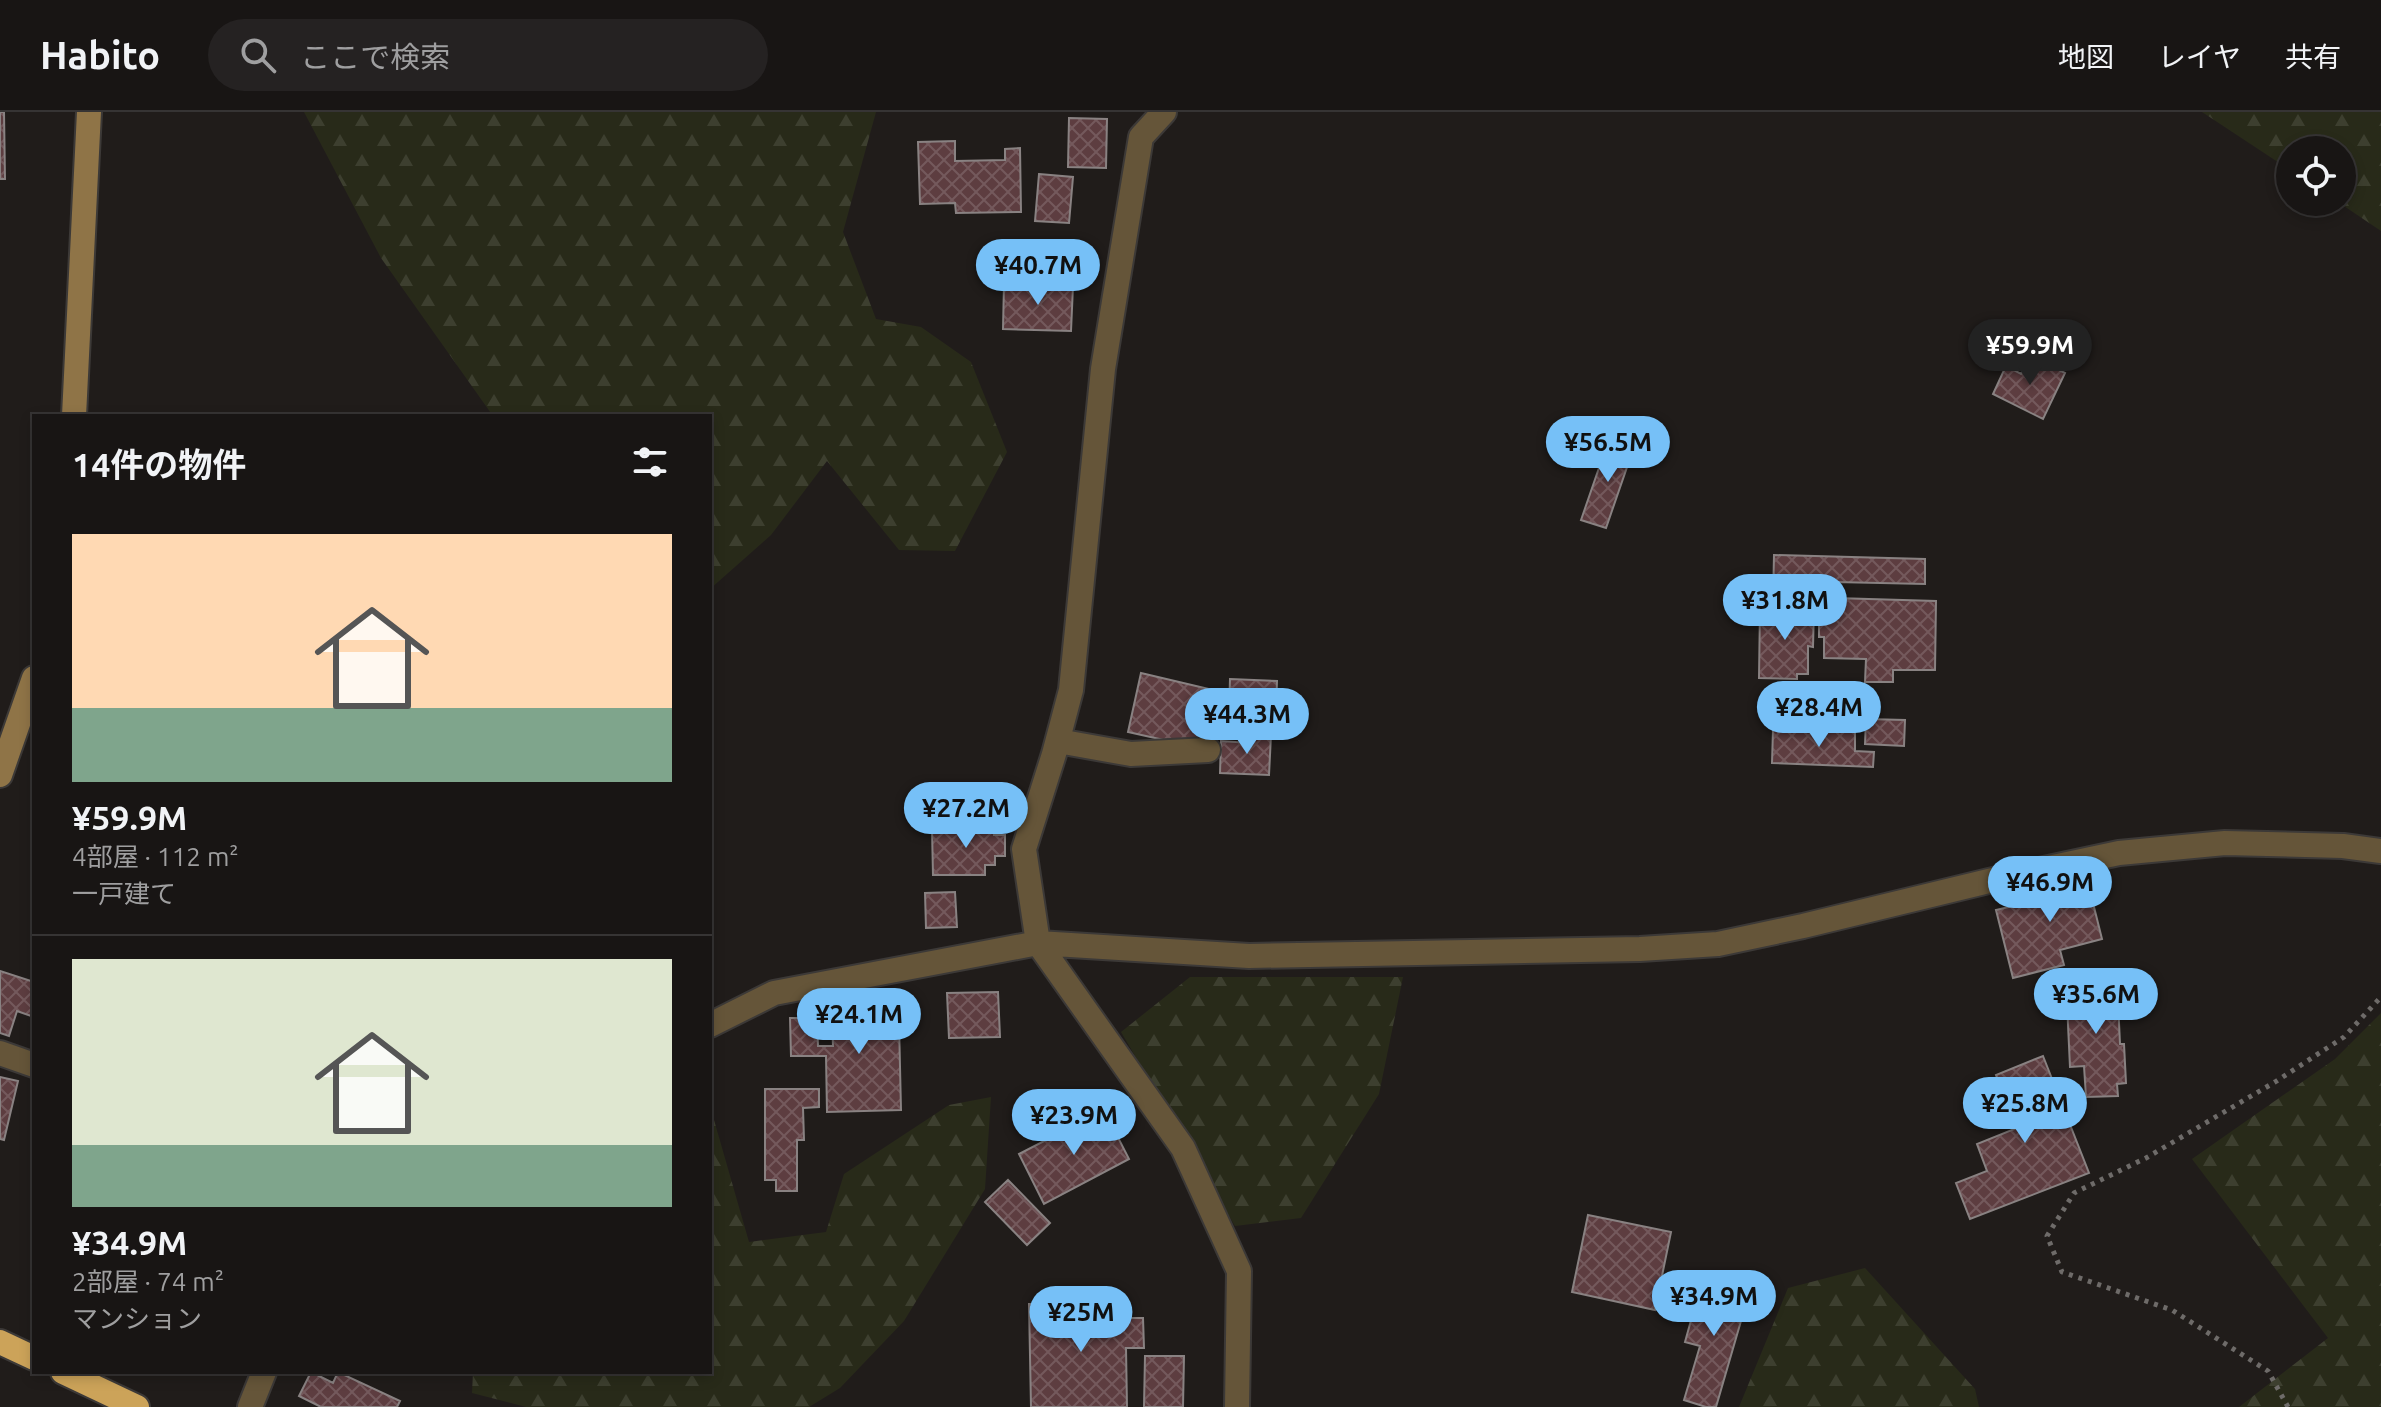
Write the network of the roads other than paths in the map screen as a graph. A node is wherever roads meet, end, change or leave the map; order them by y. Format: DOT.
graph roads {
  1 [pos="89,112"];
  2 [pos="1164,112"];
  3 [pos="74,414"];
  4 [pos="32,684"];
  5 [pos="1058,741"];
  6 [pos="1208,750"];
  7 [pos="0,775"];
  8 [pos="2381,851"];
  9 [pos="1038,943"];
  10 [pos="712,1024"];
  11 [pos="0,1053"];
  12 [pos="32,1064"];
  13 [pos="0,1342"];
  14 [pos="32,1357"];
  15 [pos="67,1374"];
  16 [pos="263,1374"];
  17 [pos="137,1407"];
  18 [pos="250,1407"];
  19 [pos="1237,1407"];
  1 -- 3 [label="street"];
  2 -- 5 [label="street"];
  4 -- 7 [label="street"];
  5 -- 6 [label="street"];
  5 -- 9 [label="street"];
  8 -- 9 [label="street"];
  9 -- 10 [label="street"];
  9 -- 19 [label="street"];
  11 -- 12 [label="street"];
  13 -- 14 [label="highway"];
  15 -- 17 [label="highway"];
  16 -- 18 [label="street"];
}
